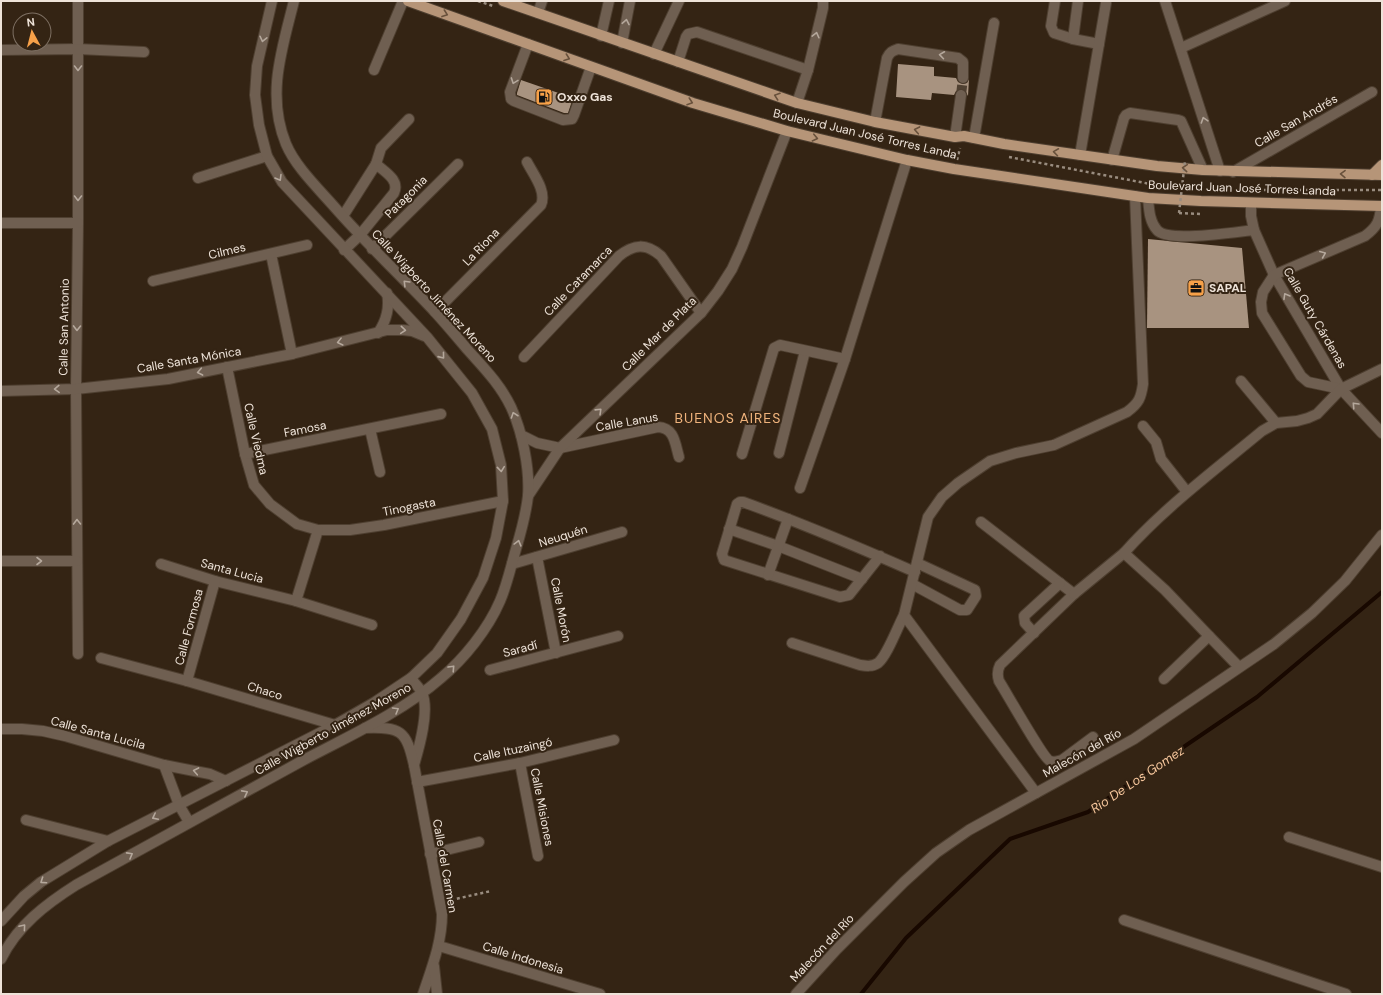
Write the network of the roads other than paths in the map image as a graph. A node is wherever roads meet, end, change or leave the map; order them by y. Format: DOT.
graph roads {
  1 [pos="78,1"];
  2 [pos="272,1"];
  3 [pos="294,1"];
  4 [pos="403,1"];
  5 [pos="408,1"];
  6 [pos="503,1"];
  7 [pos="542,1"];
  8 [pos="609,1"];
  9 [pos="630,1"];
  10 [pos="679,1"];
  11 [pos="822,1"];
  12 [pos="1055,1"];
  13 [pos="1078,1"];
  14 [pos="1165,1"];
  15 [pos="1285,1"];
  16 [pos="1106,3"];
  17 [pos="538,13"];
  18 [pos="994,23"];
  19 [pos="601,36"];
  20 [pos="1073,39"];
  21 [pos="622,43"];
  22 [pos="528,44"];
  23 [pos="1099,44"];
  24 [pos="1181,48"];
  25 [pos="78,49"];
  26 [pos="1,50"];
  27 [pos="144,52"];
  28 [pos="654,54"];
  29 [pos="678,62"];
  30 [pos="591,67"];
  31 [pos="374,70"];
  32 [pos="808,70"];
  33 [pos="963,78"];
  34 [pos="1372,92"];
  35 [pos="961,95"];
  36 [pos="797,103"];
  37 [pos="409,119"];
  38 [pos="875,122"];
  39 [pos="787,131"];
  40 [pos="965,137"];
  41 [pos="1080,155"];
  42 [pos="267,156"];
  43 [pos="907,160"];
  44 [pos="1112,160"];
  45 [pos="527,162"];
  46 [pos="376,164"];
  47 [pos="458,164"];
  48 [pos="1382,165"];
  49 [pos="1203,170"];
  50 [pos="1220,171"];
  51 [pos="1233,172"];
  52 [pos="1377,175"];
  53 [pos="198,178"];
  54 [pos="1135,196"];
  55 [pos="1148,198"];
  56 [pos="1251,203"];
  57 [pos="1381,206"];
  58 [pos="342,216"];
  59 [pos="78,222"];
  60 [pos="1,223"];
  61 [pos="1254,230"];
  62 [pos="360,235"];
  63 [pos="307,245"];
  64 [pos="372,249"];
  65 [pos="344,250"];
  66 [pos="271,254"];
  67 [pos="1274,275"];
  68 [pos="153,282"];
  69 [pos="387,293"];
  70 [pos="435,312"];
  71 [pos="701,313"];
  72 [pos="378,333"];
  73 [pos="427,337"];
  74 [pos="805,350"];
  75 [pos="292,354"];
  76 [pos="524,357"];
  77 [pos="845,359"];
  78 [pos="226,367"];
  79 [pos="1382,369"];
  80 [pos="1241,381"];
  81 [pos="76,389"];
  82 [pos="1341,389"];
  83 [pos="1,391"];
  84 [pos="441,414"];
  85 [pos="1276,423"];
  86 [pos="1143,426"];
  87 [pos="370,429"];
  88 [pos="1382,433"];
  89 [pos="521,435"];
  90 [pos="560,448"];
  91 [pos="779,453"];
  92 [pos="244,454"];
  93 [pos="742,454"];
  94 [pos="679,457"];
  95 [pos="380,472"];
  96 [pos="800,488"];
  97 [pos="1187,492"];
  98 [pos="528,496"];
  99 [pos="503,501"];
  100 [pos="788,519"];
  101 [pos="981,522"];
  102 [pos="729,529"];
  103 [pos="318,530"];
  104 [pos="622,532"];
  105 [pos="1382,535"];
  106 [pos="778,546"];
  107 [pos="1124,553"];
  108 [pos="880,556"];
  109 [pos="537,557"];
  110 [pos="1,561"];
  111 [pos="77,561"];
  112 [pos="162,564"];
  113 [pos="512,564"];
  114 [pos="916,568"];
  115 [pos="768,575"];
  116 [pos="862,579"];
  117 [pos="215,581"];
  118 [pos="1060,583"];
  119 [pos="912,584"];
  120 [pos="1074,594"];
  121 [pos="296,601"];
  122 [pos="904,615"];
  123 [pos="372,624"];
  124 [pos="1034,633"];
  125 [pos="618,636"];
  126 [pos="1209,636"];
  127 [pos="792,643"];
  128 [pos="556,653"];
  129 [pos="78,654"];
  130 [pos="101,658"];
  131 [pos="1239,667"];
  132 [pos="490,670"];
  133 [pos="411,678"];
  134 [pos="1164,679"];
  135 [pos="187,681"];
  136 [pos="422,693"];
  137 [pos="335,725"];
  138 [pos="363,728"];
  139 [pos="1,729"];
  140 [pos="1093,737"];
  141 [pos="614,740"];
  142 [pos="520,763"];
  143 [pos="164,765"];
  144 [pos="414,765"];
  145 [pos="226,781"];
  146 [pos="417,782"];
  147 [pos="1036,793"];
  148 [pos="179,805"];
  149 [pos="26,820"];
  150 [pos="189,822"];
  151 [pos="1289,837"];
  152 [pos="108,841"];
  153 [pos="479,842"];
  154 [pos="430,854"];
  155 [pos="538,856"];
  156 [pos="1382,867"];
  157 [pos="1124,920"];
  158 [pos="1,921"];
  159 [pos="439,946"];
  160 [pos="1,958"];
  161 [pos="433,963"];
  162 [pos="423,994"];
  163 [pos="438,994"];
  164 [pos="600,994"];
  165 [pos="796,994"];
  166 [pos="1346,994"];
  1 -- 25 [label="street, Calle San Antonio"];
  2 -- 42 [label="street, Calle Wigberto Jiménez Moreno, one-way"];
  3 -- 58 [label="street, Calle Wigberto Jiménez Moreno"];
  4 -- 31 [label="street"];
  5 -- 22 [label="main road, Boulevard Juan José Torres Landa, one-way"];
  6 -- 17 [label="main road, Boulevard Juan José Torres Landa"];
  7 -- 17 [label="street"];
  8 -- 19 [label="street"];
  21 -- 9 [label="street, one-way"];
  10 -- 28 [label="street"];
  32 -- 11 [label="street, one-way"];
  12 -- 20 [label="street"];
  13 -- 20 [label="street"];
  14 -- 24 [label="street"];
  15 -- 24 [label="street"];
  16 -- 23 [label="street"];
  17 -- 19 [label="main road, Boulevard Juan José Torres Landa"];
  18 -- 40 [label="street"];
  19 -- 21 [label="main road, Boulevard Juan José Torres Landa"];
  20 -- 23 [label="street"];
  21 -- 28 [label="main road, Boulevard Juan José Torres Landa"];
  22 -- 30 [label="main road, Boulevard Juan José Torres Landa, one-way"];
  22 -- 30 [label="street, one-way"];
  23 -- 41 [label="street"];
  50 -- 24 [label="street, one-way"];
  25 -- 26 [label="street"];
  25 -- 27 [label="street"];
  25 -- 59 [label="street, Calle San Antonio, one-way"];
  28 -- 29 [label="main road, Boulevard Juan José Torres Landa"];
  29 -- 32 [label="street"];
  36 -- 29 [label="main road, Boulevard Juan José Torres Landa, one-way"];
  30 -- 39 [label="main road, Boulevard Juan José Torres Landa, one-way"];
  32 -- 36 [label="street"];
  33 -- 38 [label="street, one-way"];
  34 -- 51 [label="street, Calle San Andrés"];
  35 -- 40 [label="street"];
  36 -- 38 [label="main road, Boulevard Juan José Torres Landa"];
  37 -- 46 [label="street"];
  40 -- 38 [label="main road, Boulevard Juan José Torres Landa, one-way"];
  39 -- 43 [label="main road, Boulevard Juan José Torres Landa, one-way"];
  39 -- 71 [label="street, Calle Mar de Plata"];
  41 -- 40 [label="main road, Boulevard Juan José Torres Landa, one-way"];
  41 -- 44 [label="main road, Boulevard Juan José Torres Landa"];
  42 -- 53 [label="street"];
  42 -- 65 [label="street, Calle Wigberto Jiménez Moreno, one-way"];
  43 -- 54 [label="main road, Boulevard Juan José Torres Landa"];
  43 -- 77 [label="street"];
  49 -- 44 [label="main road, Boulevard Juan José Torres Landa, one-way"];
  44 -- 49 [label="street"];
  45 -- 70 [label="street, La Riona"];
  46 -- 58 [label="street"];
  46 -- 62 [label="street"];
  47 -- 64 [label="street, Patagonia"];
  48 -- 52 [label="main road"];
  49 -- 50 [label="main road, Boulevard Juan José Torres Landa"];
  50 -- 51 [label="main road, Boulevard Juan José Torres Landa"];
  52 -- 51 [label="main road, Boulevard Juan José Torres Landa, one-way"];
  54 -- 55 [label="main road, Boulevard Juan José Torres Landa"];
  54 -- 114 [label="street"];
  55 -- 56 [label="main road, Boulevard Juan José Torres Landa"];
  55 -- 61 [label="street"];
  56 -- 57 [label="main road, Boulevard Juan José Torres Landa"];
  56 -- 61 [label="street, Calle Guty Cárdenas"];
  67 -- 57 [label="street, one-way"];
  58 -- 62 [label="street, Calle Wigberto Jiménez Moreno"];
  59 -- 60 [label="street"];
  59 -- 81 [label="street, Calle San Antonio, one-way"];
  61 -- 67 [label="street, Calle Guty Cárdenas"];
  62 -- 64 [label="street, Calle Wigberto Jiménez Moreno"];
  62 -- 65 [label="street"];
  63 -- 66 [label="street, Cilmes"];
  70 -- 64 [label="street, Calle Wigberto Jiménez Moreno, one-way"];
  65 -- 69 [label="street, Calle Wigberto Jiménez Moreno"];
  66 -- 68 [label="street, Cilmes"];
  66 -- 75 [label="street"];
  82 -- 67 [label="street, Calle Guty Cárdenas, one-way"];
  67 -- 82 [label="street"];
  69 -- 72 [label="street"];
  69 -- 73 [label="street, Calle Wigberto Jiménez Moreno"];
  89 -- 70 [label="street, Calle Wigberto Jiménez Moreno, one-way"];
  71 -- 76 [label="street, Calle Catamarca"];
  90 -- 71 [label="street, Calle Mar de Plata, one-way"];
  72 -- 73 [label="street, Calle Santa Mónica, one-way"];
  72 -- 75 [label="street, Calle Santa Mónica, one-way"];
  73 -- 99 [label="street, Calle Wigberto Jiménez Moreno, one-way"];
  74 -- 77 [label="street"];
  74 -- 91 [label="street"];
  74 -- 93 [label="street"];
  75 -- 78 [label="street, Calle Santa Mónica"];
  77 -- 96 [label="street"];
  78 -- 81 [label="street, Calle Santa Mónica, one-way"];
  78 -- 92 [label="street, Calle Viedma"];
  79 -- 82 [label="street"];
  80 -- 85 [label="street"];
  81 -- 83 [label="street, Calle Santa Mónica, one-way"];
  111 -- 81 [label="street, Calle San Antonio, one-way"];
  82 -- 85 [label="street"];
  88 -- 82 [label="street, Calle Guty Cárdenas, one-way"];
  84 -- 87 [label="street, Famosa"];
  85 -- 97 [label="street"];
  86 -- 97 [label="street"];
  87 -- 92 [label="street, Famosa"];
  87 -- 95 [label="street"];
  89 -- 90 [label="street"];
  89 -- 98 [label="street, Calle Wigberto Jiménez Moreno"];
  90 -- 94 [label="street, Calle Lanus"];
  90 -- 98 [label="street, Calle Mar de Plata"];
  92 -- 103 [label="street, Calle Viedma"];
  97 -- 107 [label="street"];
  113 -- 98 [label="street, Calle Wigberto Jiménez Moreno, one-way"];
  99 -- 103 [label="street, Tinogasta"];
  99 -- 133 [label="street, Calle Wigberto Jiménez Moreno"];
  100 -- 102 [label="street"];
  100 -- 106 [label="street"];
  100 -- 108 [label="street"];
  101 -- 118 [label="street"];
  102 -- 106 [label="street"];
  102 -- 115 [label="street"];
  103 -- 121 [label="street"];
  104 -- 109 [label="street, Neuquén"];
  105 -- 131 [label="street, Malecón del Río"];
  106 -- 115 [label="street"];
  106 -- 116 [label="street"];
  107 -- 120 [label="street"];
  107 -- 126 [label="street"];
  108 -- 114 [label="street"];
  108 -- 116 [label="street"];
  109 -- 113 [label="street, Neuquén"];
  109 -- 128 [label="street, Calle Morón"];
  110 -- 111 [label="street, one-way"];
  111 -- 129 [label="street, Calle San Antonio"];
  112 -- 117 [label="street, Santa Lucia"];
  136 -- 113 [label="street, Calle Wigberto Jiménez Moreno, one-way"];
  114 -- 119 [label="street"];
  114 -- 119 [label="street"];
  115 -- 116 [label="street"];
  117 -- 121 [label="street, Santa Lucia"];
  117 -- 135 [label="street, Calle Formosa"];
  118 -- 120 [label="street"];
  118 -- 124 [label="street"];
  119 -- 122 [label="street"];
  120 -- 124 [label="street"];
  121 -- 123 [label="street, Santa Lucia"];
  122 -- 127 [label="street"];
  122 -- 147 [label="street"];
  124 -- 140 [label="street"];
  125 -- 128 [label="street, Calle Morón"];
  126 -- 131 [label="street"];
  126 -- 134 [label="street"];
  128 -- 132 [label="street, Saradí"];
  130 -- 135 [label="street, Chaco"];
  131 -- 147 [label="street, Malecón del Río"];
  133 -- 136 [label="street, Calle del Carmen"];
  133 -- 137 [label="street, Calle Wigberto Jiménez Moreno"];
  135 -- 137 [label="street, Chaco"];
  138 -- 136 [label="street, Calle Wigberto Jiménez Moreno, one-way"];
  136 -- 144 [label="street, Calle del Carmen"];
  137 -- 145 [label="street, Calle Wigberto Jiménez Moreno"];
  138 -- 144 [label="street, Calle del Carmen"];
  150 -- 138 [label="street, Calle Wigberto Jiménez Moreno, one-way"];
  139 -- 143 [label="street, Calle Santa Lucila"];
  141 -- 142 [label="street, Calle Ituzaingó"];
  142 -- 146 [label="street, Calle Ituzaingó"];
  142 -- 155 [label="street, Calle Misiones"];
  145 -- 143 [label="street, Calle Santa Lucila, one-way"];
  143 -- 148 [label="street"];
  144 -- 146 [label="street, Calle del Carmen"];
  145 -- 148 [label="street, Calle Wigberto Jiménez Moreno"];
  146 -- 154 [label="street, Calle del Carmen"];
  147 -- 165 [label="street, Malecón del Río"];
  148 -- 150 [label="street"];
  148 -- 152 [label="street, Calle Wigberto Jiménez Moreno, one-way"];
  149 -- 152 [label="street"];
  160 -- 150 [label="street, Calle Wigberto Jiménez Moreno, one-way"];
  151 -- 156 [label="street"];
  152 -- 158 [label="street, Calle Wigberto Jiménez Moreno, one-way"];
  153 -- 154 [label="street"];
  154 -- 159 [label="street, Calle del Carmen"];
  157 -- 166 [label="street"];
  159 -- 161 [label="street, Calle del Carmen"];
  159 -- 164 [label="street, Calle Indonesia"];
  161 -- 162 [label="street"];
  161 -- 163 [label="street, Calle del Carmen"];
}
